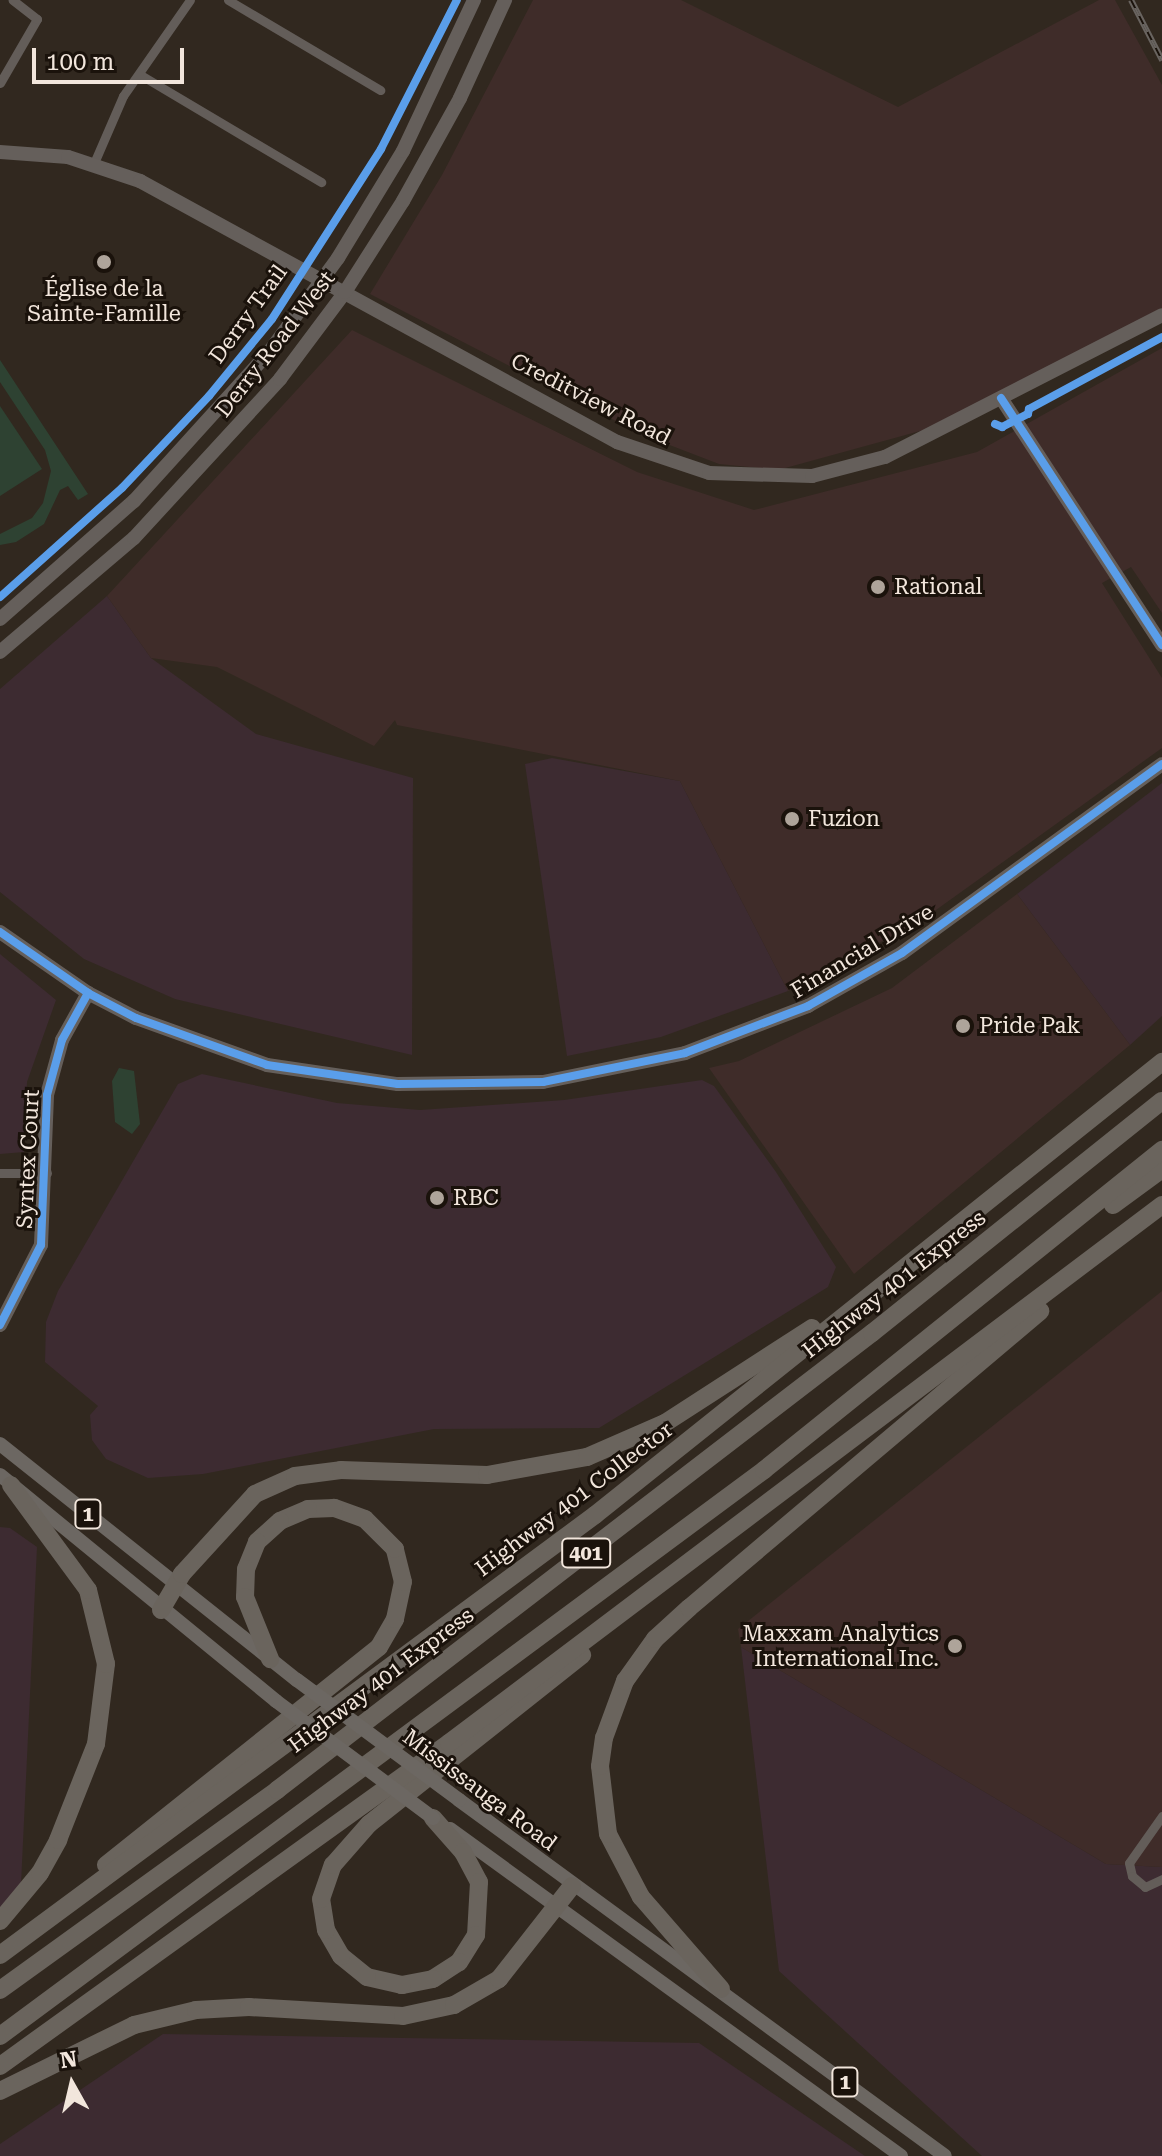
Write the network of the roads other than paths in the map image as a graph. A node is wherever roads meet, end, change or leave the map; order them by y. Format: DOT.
graph roads {
  1 [pos="13,0"];
  2 [pos="190,0"];
  3 [pos="228,0"];
  4 [pos="474,0"];
  5 [pos="505,0"];
  6 [pos="139,74"];
  7 [pos="0,83"];
  8 [pos="380,90"];
  9 [pos="0,152"];
  10 [pos="94,163"];
  11 [pos="321,182"];
  12 [pos="323,280"];
  13 [pos="345,292"];
  14 [pos="1162,315"];
  15 [pos="1001,398"];
  16 [pos="0,619"];
  17 [pos="1162,645"];
  18 [pos="0,652"];
  19 [pos="1162,764"];
  20 [pos="0,932"];
  21 [pos="88,993"];
  22 [pos="1162,1062"];
  23 [pos="1162,1101"];
  24 [pos="1162,1150"];
  25 [pos="1162,1169"];
  26 [pos="0,1173"];
  27 [pos="47,1173"];
  28 [pos="1162,1205"];
  29 [pos="1162,1214"];
  30 [pos="961,1221"];
  31 [pos="958,1317"];
  32 [pos="0,1325"];
  33 [pos="0,1444"];
  34 [pos="6,1480"];
  35 [pos="702,1550"];
  36 [pos="175,1584"];
  37 [pos="161,1610"];
  38 [pos="270,1659"];
  39 [pos="1162,1816"];
  40 [pos="433,1818"];
  41 [pos="1162,1879"];
  42 [pos="572,1886"];
  43 [pos="559,1906"];
  44 [pos="0,1921"];
  45 [pos="0,1953"];
  46 [pos="721,1989"];
  47 [pos="0,1990"];
  48 [pos="0,2036"];
  49 [pos="0,2066"];
  50 [pos="0,2091"];
  51 [pos="901,2156"];
  52 [pos="945,2156"];
  1 -- 7 [label="street"];
  2 -- 6 [label="street"];
  3 -- 8 [label="street"];
  4 -- 12 [label="main road, Derry Road West"];
  5 -- 13 [label="main road, Derry Road West"];
  6 -- 10 [label="street"];
  6 -- 11 [label="street"];
  9 -- 10 [label="main road, Creditview Road"];
  10 -- 12 [label="main road, Creditview Road"];
  12 -- 13 [label="main road, Creditview Road"];
  12 -- 16 [label="main road, Derry Road West"];
  13 -- 15 [label="main road, Creditview Road"];
  13 -- 18 [label="main road, Derry Road West"];
  14 -- 15 [label="main road, Creditview Road"];
  15 -- 17 [label="main road"];
  19 -- 21 [label="main road, Financial Drive"];
  20 -- 21 [label="main road, Financial Drive"];
  21 -- 27 [label="main road, Syntex Court"];
  22 -- 30 [label="highway, Highway 401 Collector / 401"];
  23 -- 47 [label="highway, Highway 401 Express / 401"];
  24 -- 31 [label="highway, 401"];
  25 -- 31 [label="highway"];
  26 -- 27 [label="street"];
  27 -- 32 [label="main road, Syntex Court"];
  28 -- 35 [label="highway"];
  29 -- 46 [label="highway"];
  30 -- 36 [label="highway"];
  30 -- 45 [label="highway, Highway 401 Collector / 401"];
  31 -- 48 [label="highway, 401"];
  33 -- 36 [label="main road, Mississauga Road / 1"];
  34 -- 37 [label="main road, 1"];
  34 -- 44 [label="highway"];
  35 -- 40 [label="highway"];
  35 -- 49 [label="highway"];
  36 -- 37 [label="highway"];
  36 -- 38 [label="main road, Mississauga Road / 1"];
  37 -- 40 [label="main road, 1, bridge"];
  38 -- 42 [label="main road, Mississauga Road / 1, bridge"];
  38 -- 45 [label="highway"];
  39 -- 41 [label="street"];
  40 -- 43 [label="main road, 1"];
  42 -- 43 [label="highway"];
  42 -- 46 [label="main road, Mississauga Road / 1"];
  43 -- 50 [label="highway"];
  43 -- 51 [label="main road, 1"];
  46 -- 52 [label="main road, Mississauga Road / 1"];
}
